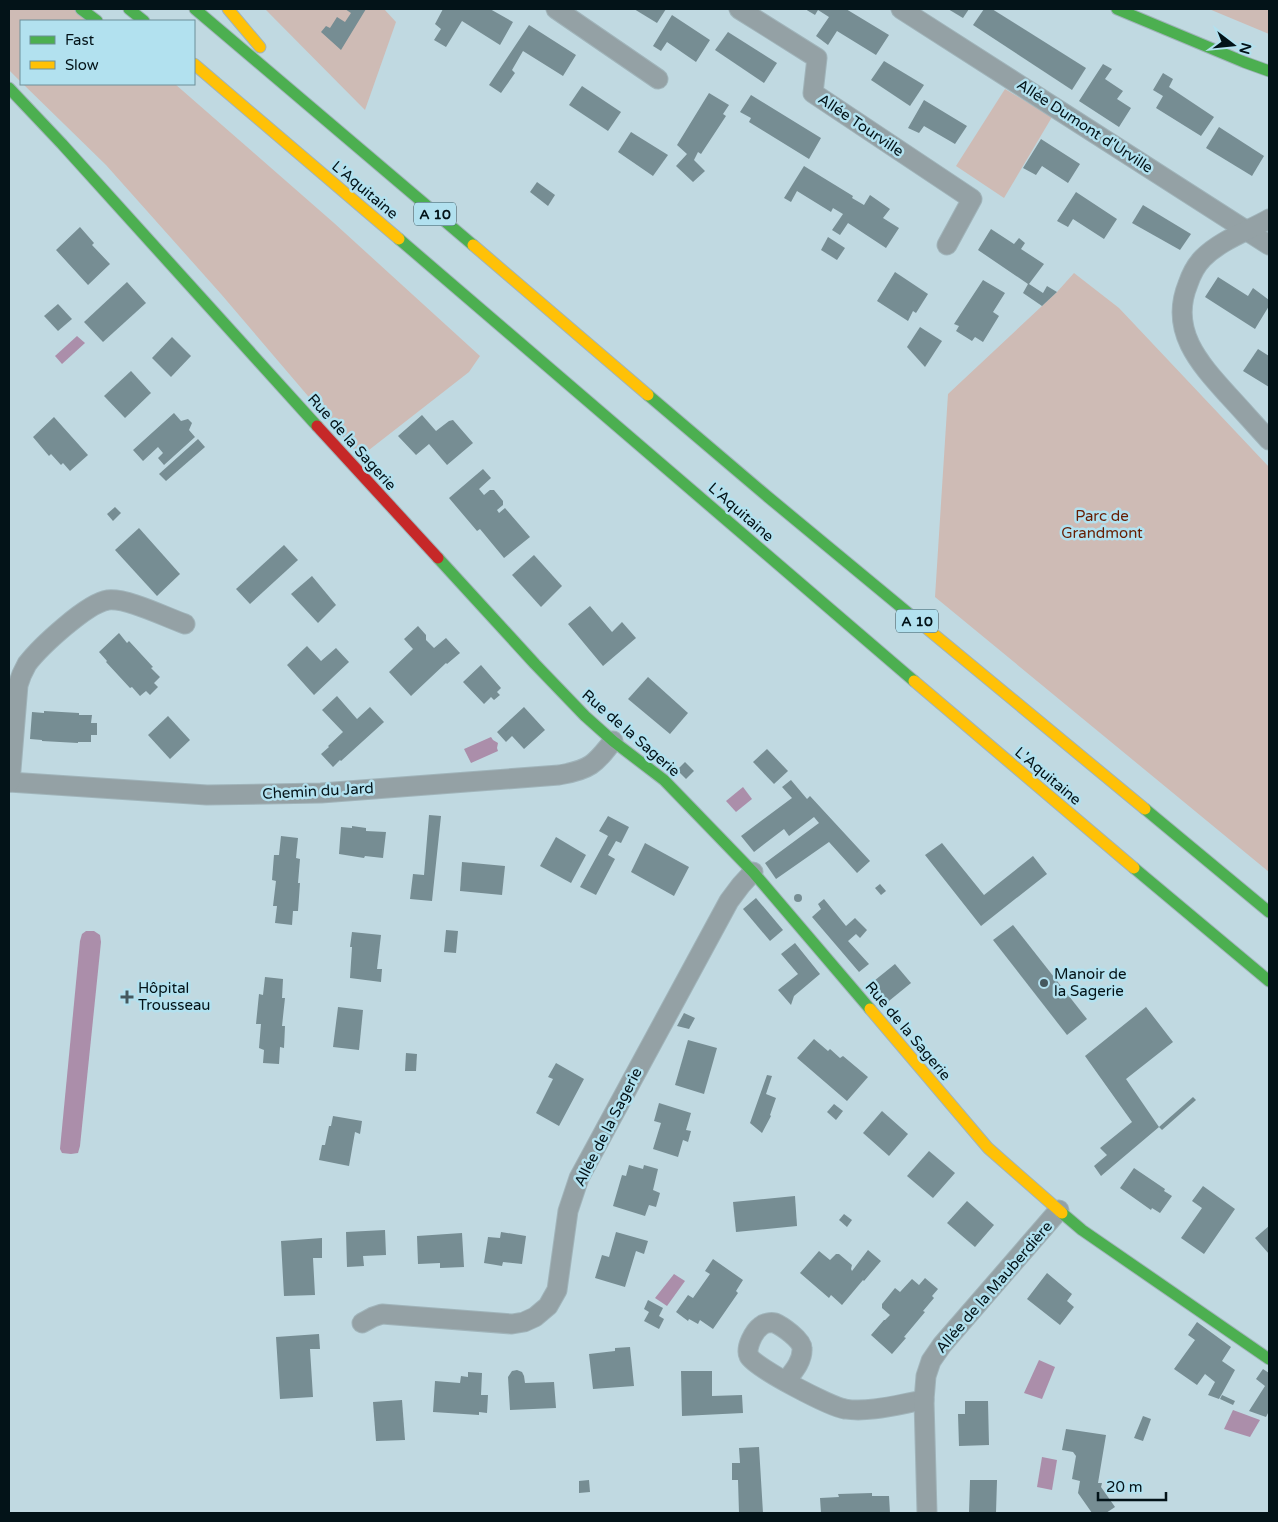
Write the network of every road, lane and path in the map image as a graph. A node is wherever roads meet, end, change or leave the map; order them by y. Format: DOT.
graph roads {
  1 [pos="81,9"];
  2 [pos="129,9"];
  3 [pos="195,9"];
  4 [pos="228,9"];
  5 [pos="556,9"];
  6 [pos="739,9"];
  7 [pos="901,9"];
  8 [pos="1117,9"];
  9 [pos="96,20"];
  10 [pos="143,20"];
  11 [pos="195,65"];
  12 [pos="1269,71"];
  13 [pos="658,78"];
  14 [pos="9,88"];
  15 [pos="303,101"];
  16 [pos="223,103"];
  17 [pos="278,136"];
  18 [pos="1269,219"];
  19 [pos="1247,231"];
  20 [pos="947,245"];
  21 [pos="1269,245"];
  22 [pos="1269,440"];
  23 [pos="185,624"];
  24 [pos="613,741"];
  25 [pos="10,782"];
  26 [pos="753,872"];
  27 [pos="1269,912"];
  28 [pos="1269,981"];
  29 [pos="1059,1210"];
  30 [pos="362,1323"];
  31 [pos="1269,1358"];
  32 [pos="786,1381"];
  33 [pos="924,1400"];
  34 [pos="927,1513"];
  1 -- 9 [label="main road"];
  2 -- 10 [label="main road"];
  3 -- 15 [label="main road, L'Aquitaine / A 10"];
  4 -- 15 [label="main road"];
  5 -- 13 [label="street"];
  6 -- 20 [label="street, Allée Tourville"];
  7 -- 19 [label="street, Allée Dumont d'Urville"];
  8 -- 12 [label="main road"];
  11 -- 17 [label="main road, L'Aquitaine / A 10"];
  14 -- 24 [label="main road, Rue de la Sagerie"];
  15 -- 27 [label="main road, L'Aquitaine / A 10"];
  16 -- 17 [label="main road"];
  17 -- 28 [label="main road, L'Aquitaine / A 10"];
  18 -- 19 [label="street"];
  19 -- 21 [label="street, Allée Dumont d'Urville"];
  19 -- 22 [label="street"];
  23 -- 25 [label="street"];
  24 -- 25 [label="street, Chemin du Jard"];
  24 -- 26 [label="main road, Rue de la Sagerie"];
  26 -- 29 [label="main road, Rue de la Sagerie"];
  26 -- 30 [label="street, Allée de la Sagerie"];
  29 -- 31 [label="main road, Rue de la Sagerie"];
  29 -- 33 [label="street, Allée de la Mauberdière"];
  32 -- 33 [label="street"];
  33 -- 34 [label="street, Allée de la Mauberdière"];
}
